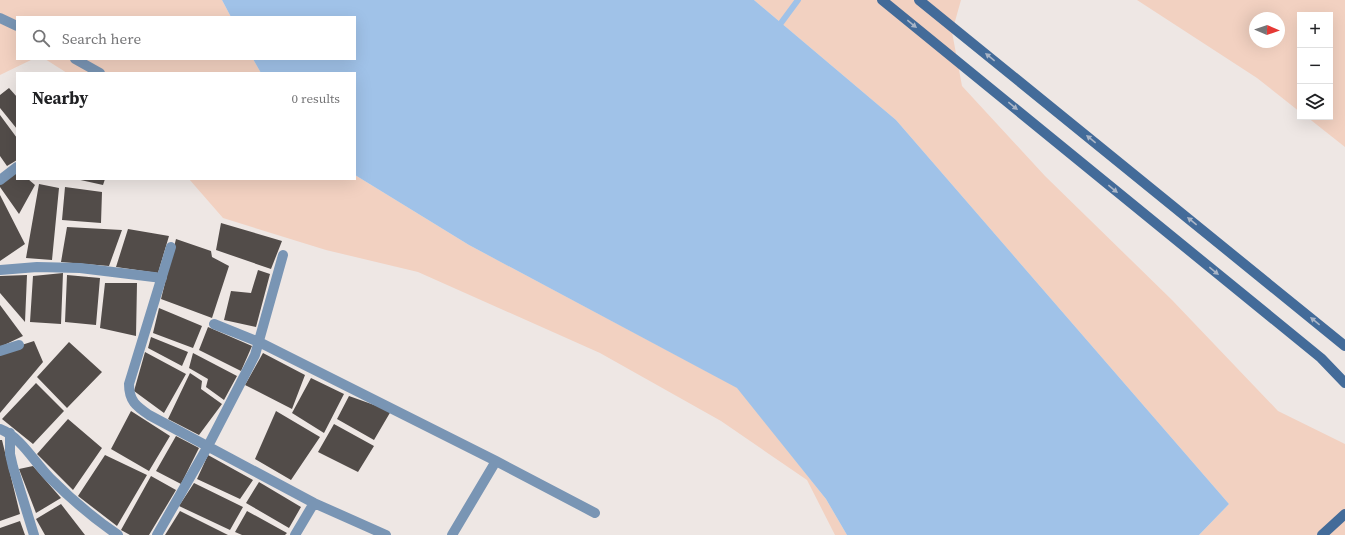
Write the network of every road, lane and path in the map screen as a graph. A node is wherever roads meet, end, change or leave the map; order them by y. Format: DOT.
graph roads {
  1 [pos="882,0"];
  2 [pos="920,0"];
  3 [pos="0,18"];
  4 [pos="16,26"];
  5 [pos="77,60"];
  6 [pos="98,72"];
  7 [pos="16,168"];
  8 [pos="0,180"];
  9 [pos="171,247"];
  10 [pos="283,255"];
  11 [pos="0,270"];
  12 [pos="162,278"];
  13 [pos="214,324"];
  14 [pos="259,342"];
  15 [pos="19,345"];
  16 [pos="1345,346"];
  17 [pos="0,351"];
  18 [pos="1345,383"];
  19 [pos="0,429"];
  20 [pos="10,433"];
  21 [pos="208,446"];
  22 [pos="496,461"];
  23 [pos="314,503"];
  24 [pos="595,513"];
  25 [pos="1345,514"];
  26 [pos="34,535"];
  27 [pos="118,535"];
  28 [pos="156,535"];
  29 [pos="295,535"];
  30 [pos="386,535"];
  31 [pos="452,535"];
  32 [pos="1322,535"];
  1 -- 18 [label="main road, one-way"];
  16 -- 2 [label="main road, one-way"];
  3 -- 4 [label="street"];
  5 -- 6 [label="street"];
  7 -- 8 [label="street"];
  9 -- 12 [label="street"];
  10 -- 14 [label="street"];
  11 -- 12 [label="street"];
  12 -- 21 [label="street"];
  13 -- 14 [label="street"];
  14 -- 21 [label="street"];
  14 -- 22 [label="street"];
  15 -- 17 [label="street"];
  19 -- 20 [label="street"];
  20 -- 26 [label="street"];
  20 -- 27 [label="street"];
  21 -- 23 [label="street"];
  21 -- 28 [label="street"];
  22 -- 24 [label="street"];
  22 -- 31 [label="street"];
  23 -- 29 [label="street"];
  23 -- 30 [label="street"];
  25 -- 32 [label="main road"];
}
